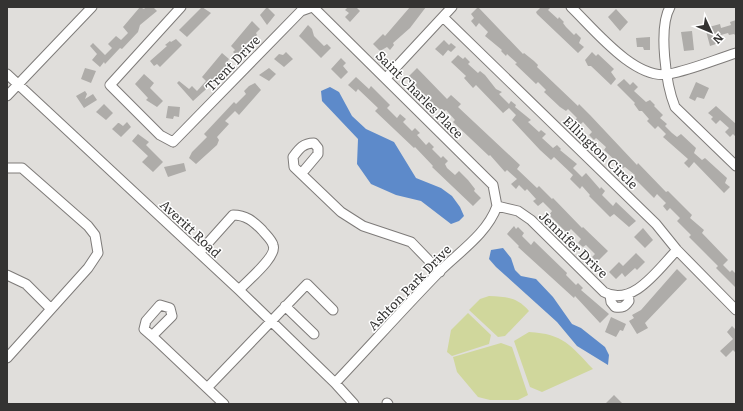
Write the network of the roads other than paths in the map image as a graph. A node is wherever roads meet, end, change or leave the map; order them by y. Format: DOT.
graph roads {
  1 [pos="92,7"];
  2 [pos="181,7"];
  3 [pos="312,7"];
  4 [pos="452,7"];
  5 [pos="571,7"];
  6 [pos="670,7"];
  7 [pos="443,17"];
  8 [pos="736,53"];
  9 [pos="7,74"];
  10 [pos="667,74"];
  11 [pos="386,78"];
  12 [pos="18,85"];
  13 [pos="7,96"];
  14 [pos="736,166"];
  15 [pos="7,168"];
  16 [pos="302,173"];
  17 [pos="497,206"];
  18 [pos="677,250"];
  19 [pos="199,253"];
  20 [pos="440,272"];
  21 [pos="7,275"];
  22 [pos="239,290"];
  23 [pos="628,294"];
  24 [pos="610,295"];
  25 [pos="286,306"];
  26 [pos="51,308"];
  27 [pos="334,310"];
  28 [pos="736,310"];
  29 [pos="271,322"];
  30 [pos="314,334"];
  31 [pos="152,336"];
  32 [pos="7,358"];
  33 [pos="335,383"];
  34 [pos="207,388"];
  35 [pos="224,404"];
  36 [pos="354,404"];
  1 -- 12 [label="street"];
  2 -- 3 [label="street, Trent Drive"];
  3 -- 11 [label="street, Saint Charles Place"];
  4 -- 7 [label="street"];
  5 -- 10 [label="street"];
  6 -- 10 [label="street"];
  7 -- 11 [label="street"];
  7 -- 18 [label="street, Ellington Circle"];
  8 -- 10 [label="street"];
  9 -- 12 [label="street, Averitt Road"];
  10 -- 14 [label="street"];
  11 -- 17 [label="street, Saint Charles Place"];
  12 -- 13 [label="street"];
  12 -- 19 [label="street, Averitt Road"];
  15 -- 26 [label="street"];
  16 -- 20 [label="street"];
  17 -- 20 [label="street, Ashton Park Drive"];
  17 -- 24 [label="street, Jennifer Drive"];
  18 -- 23 [label="street, Jennifer Drive"];
  18 -- 28 [label="street, Ellington Circle"];
  19 -- 22 [label="street, Averitt Road"];
  19 -- 22 [label="street"];
  20 -- 33 [label="street, Ashton Park Drive"];
  21 -- 26 [label="street"];
  22 -- 29 [label="street, Averitt Road"];
  23 -- 24 [label="street, Jennifer Drive"];
  23 -- 24 [label="street, Jennifer Drive"];
  25 -- 27 [label="street"];
  25 -- 29 [label="street"];
  25 -- 30 [label="street"];
  26 -- 32 [label="street"];
  29 -- 33 [label="street, Averitt Road"];
  29 -- 34 [label="street"];
  31 -- 34 [label="street"];
  33 -- 36 [label="street, Averitt Road"];
  34 -- 35 [label="street"];
}
